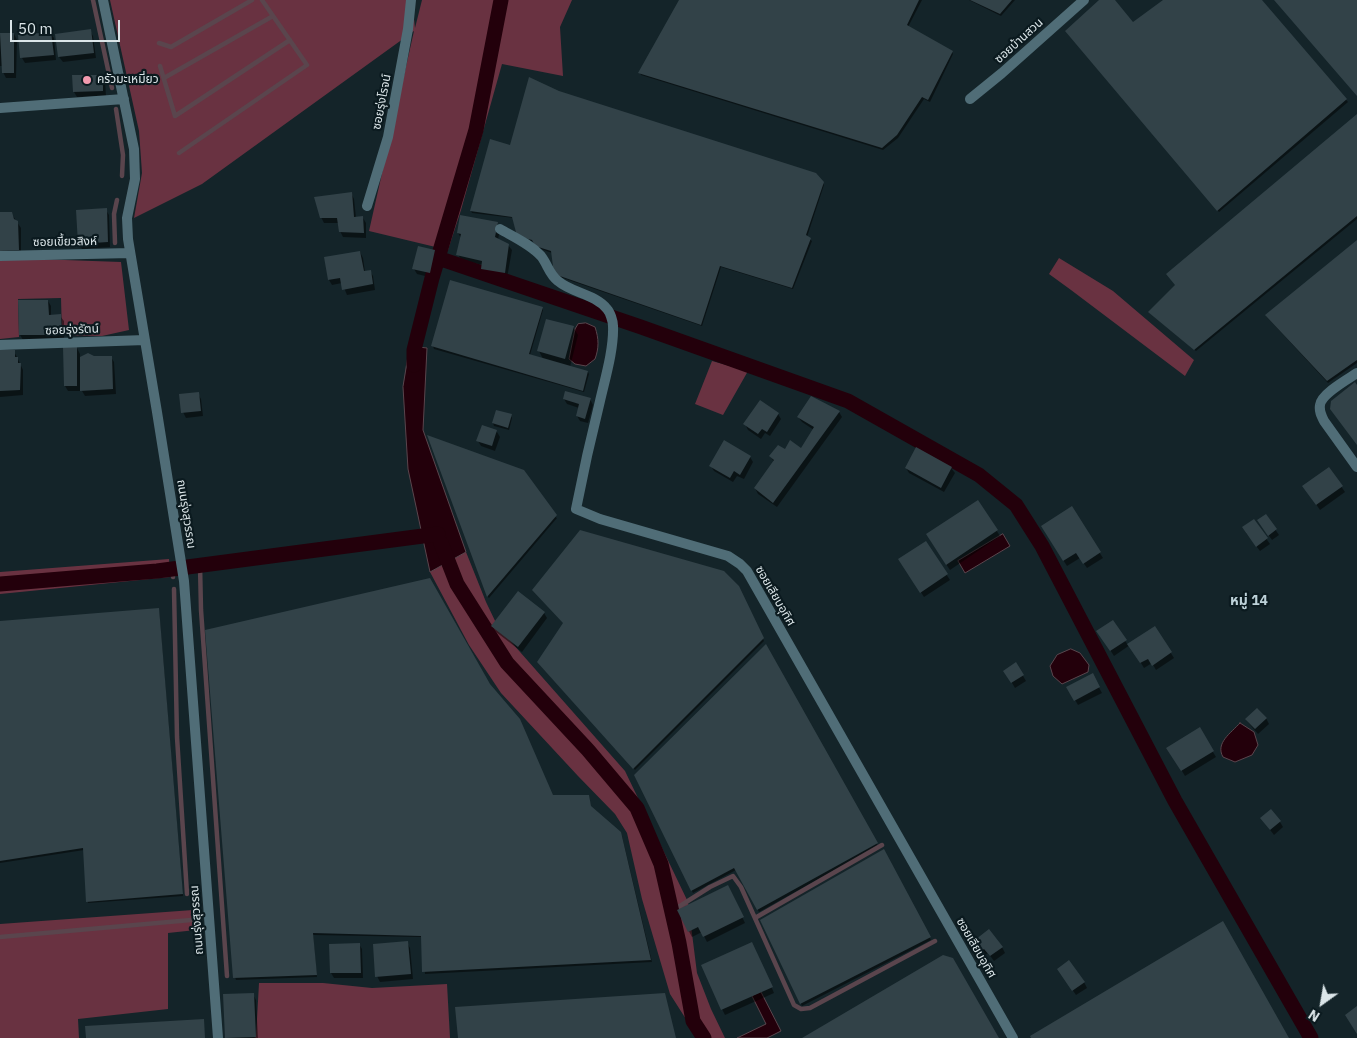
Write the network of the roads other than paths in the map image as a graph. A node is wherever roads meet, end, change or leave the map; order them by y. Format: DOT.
graph roads {
  1 [pos="103,0"];
  2 [pos="411,0"];
  3 [pos="1084,0"];
  4 [pos="124,99"];
  5 [pos="970,99"];
  6 [pos="0,108"];
  7 [pos="367,206"];
  8 [pos="500,229"];
  9 [pos="130,253"];
  10 [pos="0,256"];
  11 [pos="144,340"];
  12 [pos="0,345"];
  13 [pos="1357,372"];
  14 [pos="1357,467"];
  15 [pos="218,1038"];
  16 [pos="1013,1038"];
  1 -- 4 [label="street, ถนนรุ่งสุวรรณ"];
  2 -- 7 [label="street, ซอยรุ่งโรจน์"];
  3 -- 5 [label="street, ซอยบ้านสวน"];
  4 -- 6 [label="street"];
  4 -- 9 [label="street, ถนนรุ่งสุวรรณ"];
  8 -- 16 [label="street, ซอยเลียบอุทิศ"];
  9 -- 10 [label="street, ซอยเขี้ยวสิงห์"];
  9 -- 11 [label="street, ถนนรุ่งสุวรรณ"];
  11 -- 12 [label="street, ซอยรุ่งรัตน์"];
  11 -- 15 [label="street, ถนนรุ่งสุวรรณ"];
  13 -- 14 [label="street"];
}
